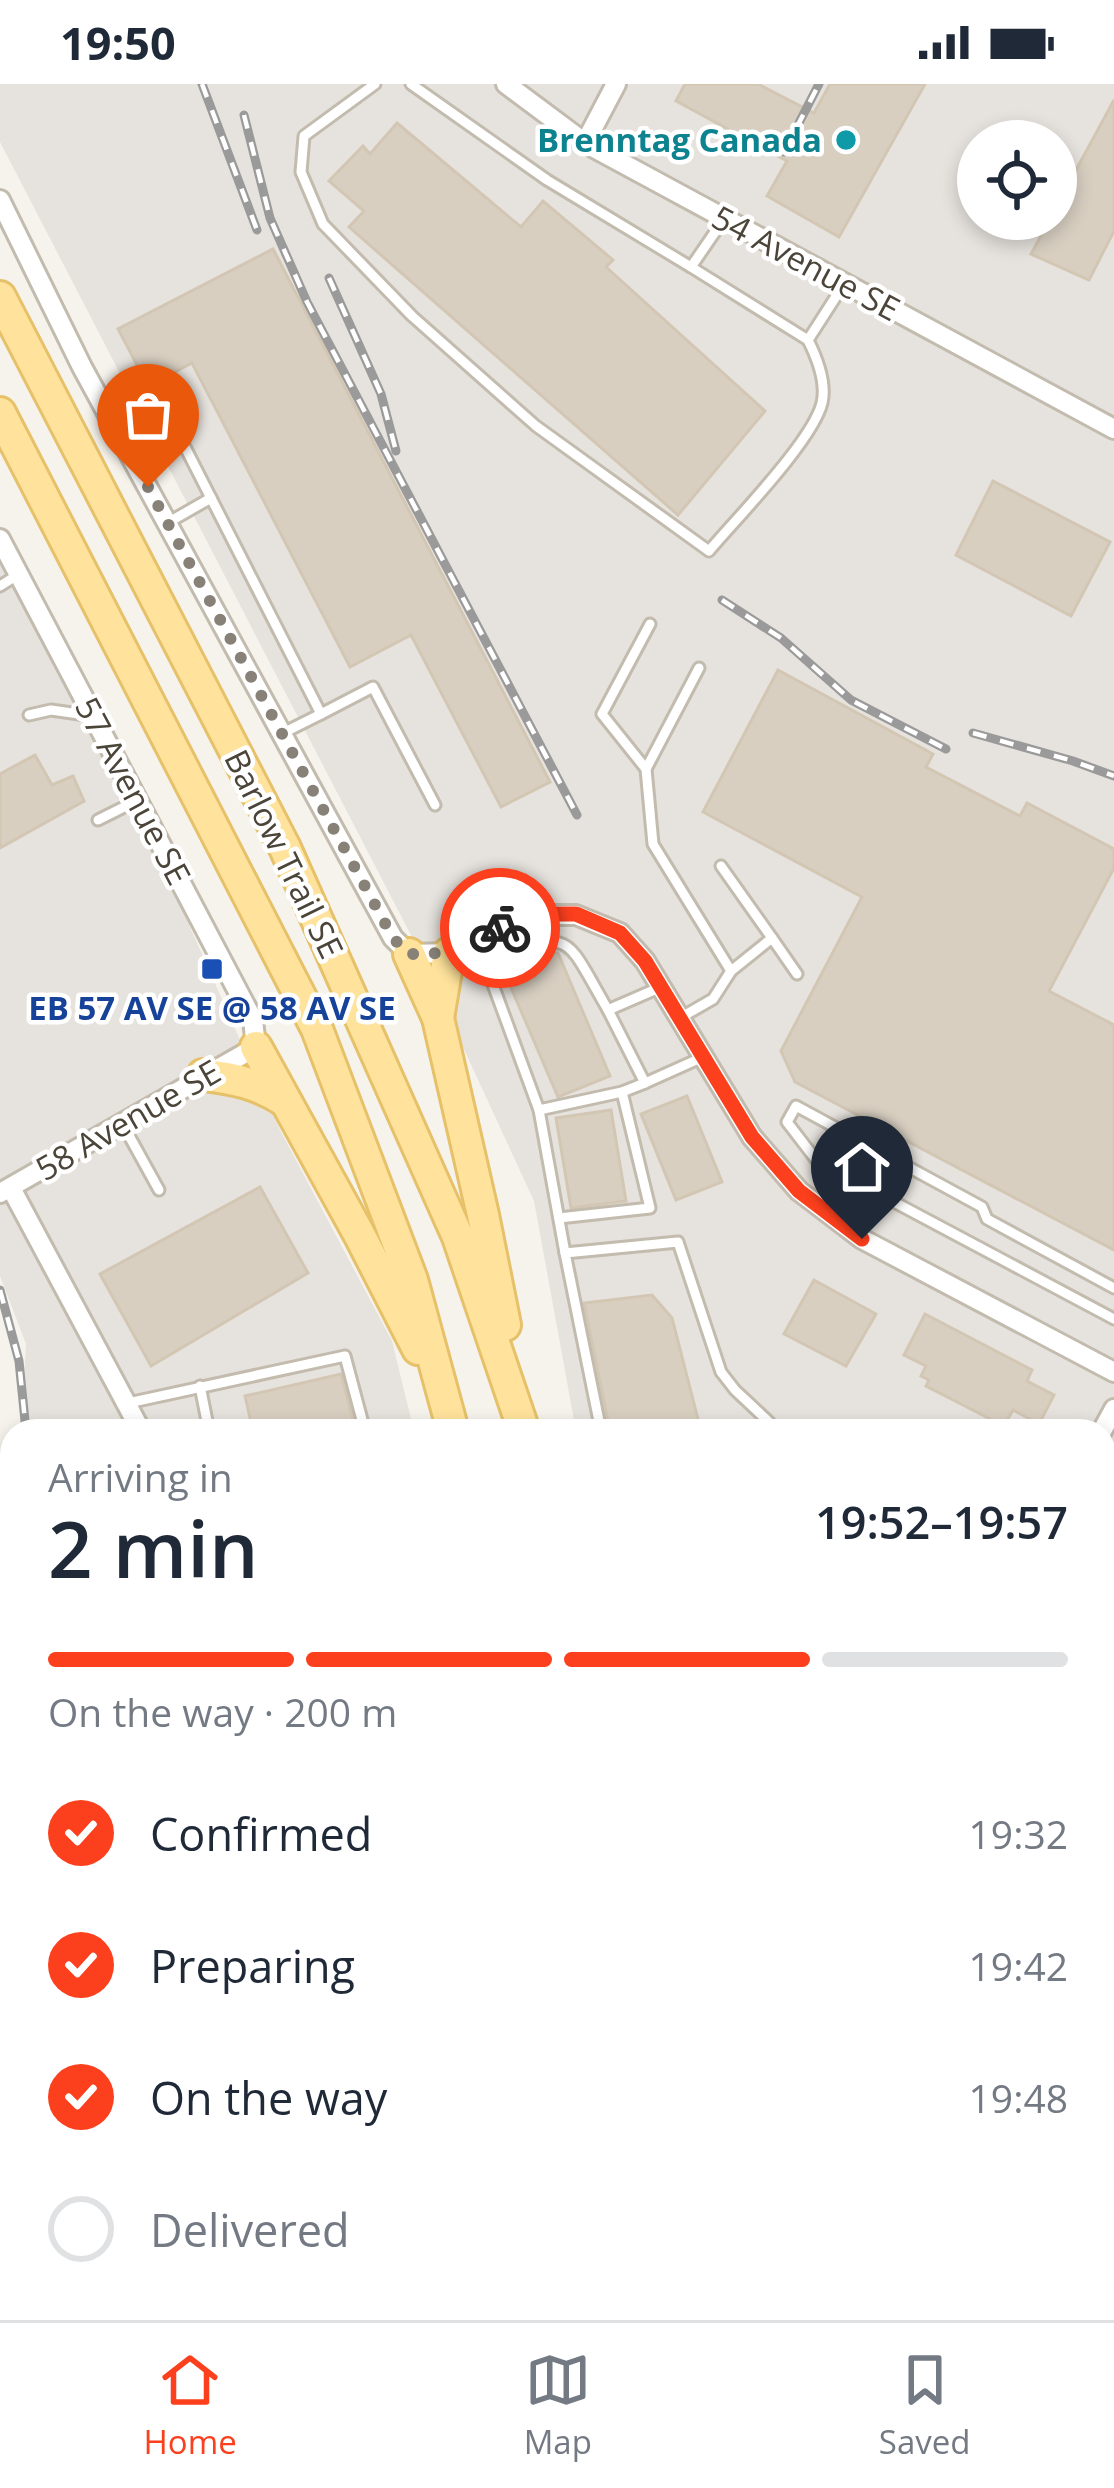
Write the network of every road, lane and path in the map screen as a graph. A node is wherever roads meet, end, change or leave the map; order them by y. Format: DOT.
graph roads {
  1 [pos="375,84"];
  2 [pos="411,84"];
  3 [pos="506,84"];
  4 [pos="616,84"];
  5 [pos="585,143"];
  6 [pos="0,200"];
  7 [pos="724,219"];
  8 [pos="691,267"];
  9 [pos="844,284"];
  10 [pos="0,297"];
  11 [pos="808,340"];
  12 [pos="157,392"];
  13 [pos="0,413"];
  14 [pos="175,429"];
  15 [pos="1114,429"];
  16 [pos="129,452"];
  17 [pos="211,498"];
  18 [pos="167,523"];
  19 [pos="0,539"];
  20 [pos="19,574"];
  21 [pos="0,586"];
  22 [pos="650,624"];
  23 [pos="699,668"];
  24 [pos="321,714"];
  25 [pos="29,715"];
  26 [pos="93,716"];
  27 [pos="282,734"];
  28 [pos="646,769"];
  29 [pos="138,800"];
  30 [pos="435,805"];
  31 [pos="98,820"];
  32 [pos="721,866"];
  33 [pos="772,938"];
  34 [pos="462,946"];
  35 [pos="409,954"];
  36 [pos="486,966"];
  37 [pos="731,971"];
  38 [pos="797,974"];
  39 [pos="661,987"];
  40 [pos="608,1010"];
  41 [pos="438,1018"];
  42 [pos="680,1018"];
  43 [pos="256,1047"];
  44 [pos="704,1057"];
  45 [pos="203,1075"];
  46 [pos="645,1082"];
  47 [pos="622,1091"];
  48 [pos="285,1101"];
  49 [pos="539,1110"];
  50 [pos="122,1123"];
  51 [pos="159,1190"];
  52 [pos="5,1191"];
  53 [pos="559,1218"];
  54 [pos="565,1252"];
  55 [pos="1114,1288"];
  56 [pos="1114,1319"];
  57 [pos="1114,1372"];
  58 [pos="200,1386"];
  59 [pos="444,1397"];
  60 [pos="126,1403"];
  61 [pos="135,1419"];
  62 [pos="207,1419"];
  63 [pos="362,1419"];
  64 [pos="450,1419"];
  65 [pos="521,1419"];
  66 [pos="523,1419"];
  67 [pos="599,1419"];
  68 [pos="766,1419"];
  1 -- 11 [label="lane"];
  2 -- 8 [label="lane"];
  3 -- 5 [label="street, 54 Avenue SE"];
  4 -- 5 [label="street"];
  5 -- 7 [label="street, 54 Avenue SE"];
  6 -- 16 [label="street"];
  7 -- 8 [label="lane"];
  7 -- 9 [label="street, 54 Avenue SE"];
  8 -- 11 [label="lane"];
  9 -- 11 [label="lane"];
  9 -- 15 [label="street, 54 Avenue SE"];
  10 -- 65 [label="main road, Barlow Trail SE"];
  12 -- 14 [label="lane"];
  13 -- 59 [label="main road, Barlow Trail SE"];
  14 -- 16 [label="lane"];
  14 -- 17 [label="lane"];
  16 -- 18 [label="street"];
  17 -- 18 [label="lane"];
  17 -- 24 [label="lane"];
  18 -- 27 [label="street"];
  19 -- 20 [label="street, 57 Avenue SE"];
  20 -- 21 [label="lane"];
  20 -- 26 [label="street, 57 Avenue SE"];
  22 -- 28 [label="lane"];
  23 -- 28 [label="lane"];
  24 -- 27 [label="lane"];
  24 -- 30 [label="lane"];
  25 -- 26 [label="lane"];
  26 -- 29 [label="street, 57 Avenue SE"];
  27 -- 35 [label="street"];
  28 -- 37 [label="lane"];
  29 -- 31 [label="lane"];
  29 -- 43 [label="street, 57 Avenue SE"];
  32 -- 33 [label="lane"];
  33 -- 37 [label="lane"];
  33 -- 38 [label="lane"];
  34 -- 35 [label="street"];
  34 -- 36 [label="lane"];
  34 -- 39 [label="street"];
  34 -- 41 [label="main road"];
  35 -- 41 [label="main road"];
  36 -- 40 [label="lane"];
  36 -- 49 [label="lane"];
  37 -- 42 [label="lane"];
  39 -- 40 [label="lane"];
  39 -- 42 [label="street"];
  40 -- 46 [label="lane"];
  41 -- 66 [label="main road"];
  42 -- 44 [label="street"];
  43 -- 45 [label="street, 58 Avenue SE"];
  43 -- 48 [label="main road"];
  44 -- 46 [label="lane"];
  44 -- 57 [label="street"];
  45 -- 48 [label="main road"];
  45 -- 50 [label="street, 58 Avenue SE"];
  46 -- 47 [label="lane"];
  47 -- 49 [label="lane"];
  47 -- 53 [label="lane"];
  48 -- 59 [label="main road"];
  49 -- 53 [label="lane"];
  50 -- 51 [label="lane"];
  50 -- 52 [label="street, 58 Avenue SE"];
  52 -- 60 [label="street"];
  53 -- 54 [label="lane"];
  54 -- 67 [label="lane"];
  54 -- 68 [label="lane"];
  55 -- 56 [label="lane"];
  58 -- 60 [label="lane"];
  58 -- 62 [label="lane"];
  58 -- 63 [label="lane"];
  59 -- 64 [label="main road, Barlow Trail SE"];
  60 -- 61 [label="street"];
}
